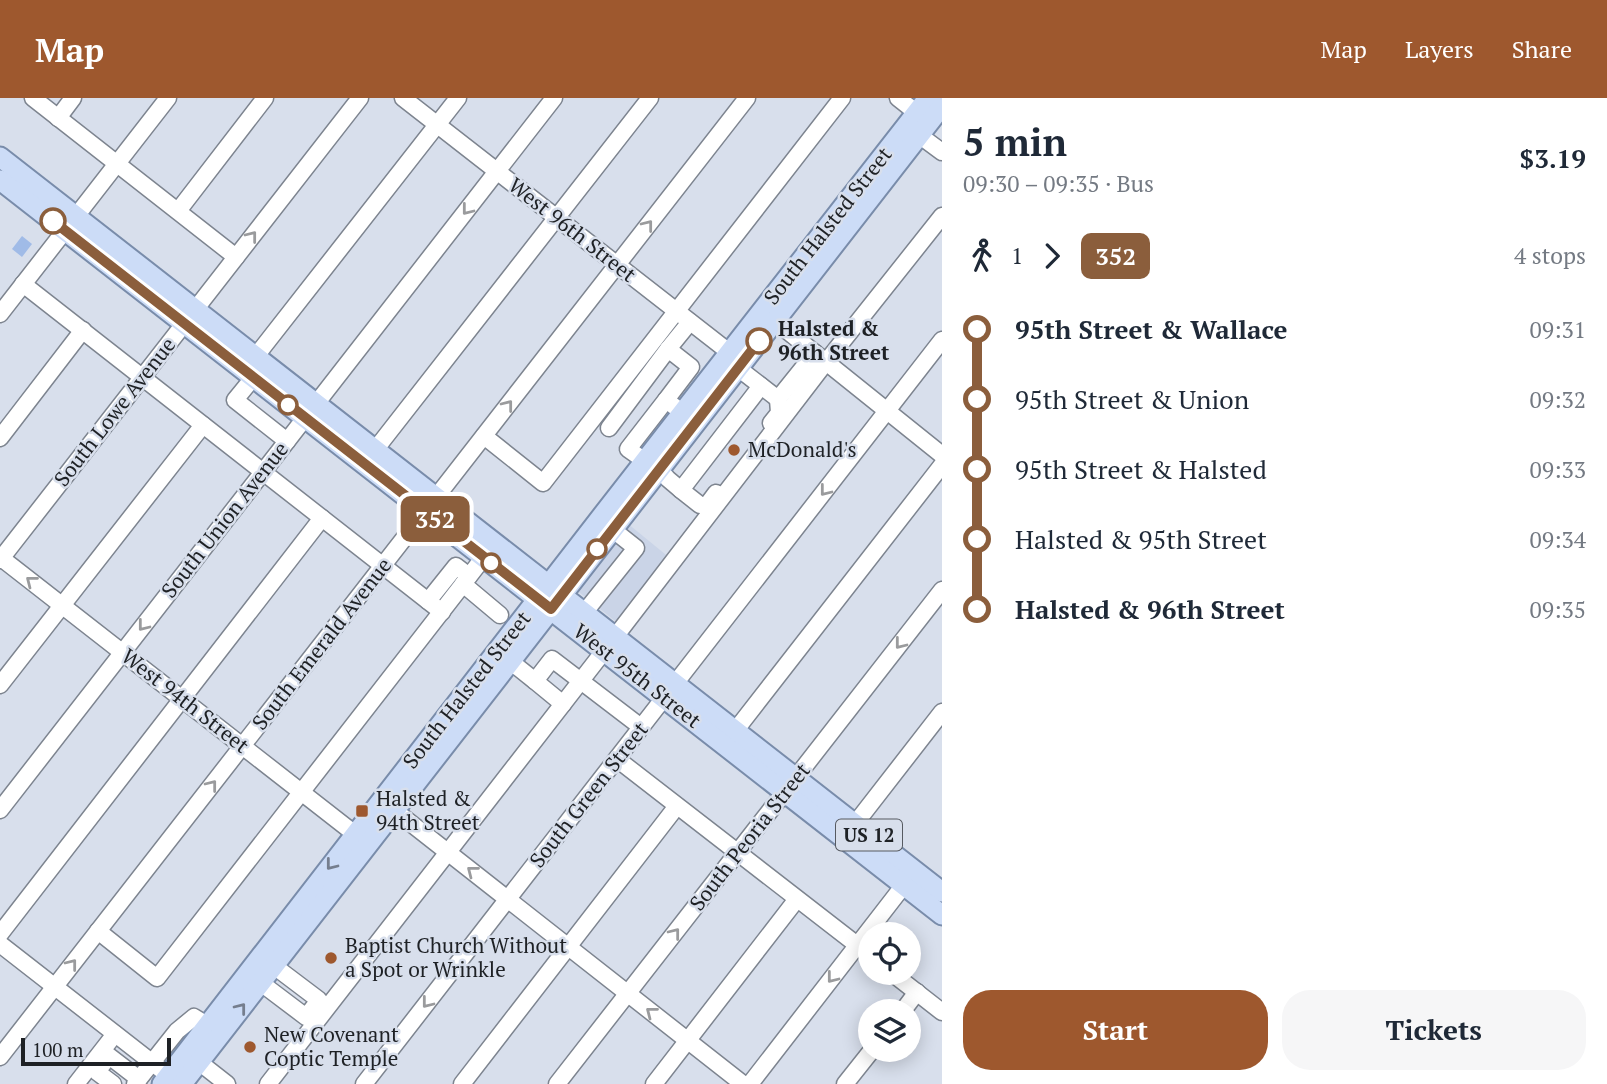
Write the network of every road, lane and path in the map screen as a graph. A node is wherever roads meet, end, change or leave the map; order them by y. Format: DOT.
graph roads {
  1 [pos="33,98"];
  2 [pos="73,98"];
  3 [pos="168,98"];
  4 [pos="265,98"];
  5 [pos="360,98"];
  6 [pos="403,98"];
  7 [pos="458,98"];
  8 [pos="554,98"];
  9 [pos="650,98"];
  10 [pos="747,98"];
  11 [pos="842,98"];
  12 [pos="898,98"];
  13 [pos="922,105"];
  14 [pos="942,106"];
  15 [pos="58,118"];
  16 [pos="437,125"];
  17 [pos="919,135"];
  18 [pos="942,152"];
  19 [pos="0,157"];
  20 [pos="117,163"];
  21 [pos="497,171"];
  22 [pos="0,180"];
  23 [pos="178,211"];
  24 [pos="942,216"];
  25 [pos="557,218"];
  26 [pos="70,223"];
  27 [pos="236,257"];
  28 [pos="617,265"];
  29 [pos="0,286"];
  30 [pos="18,290"];
  31 [pos="677,312"];
  32 [pos="0,314"];
  33 [pos="189,316"];
  34 [pos="775,321"];
  35 [pos="690,322"];
  36 [pos="83,330"];
  37 [pos="942,340"];
  38 [pos="668,349"];
  39 [pos="256,356"];
  40 [pos="821,358"];
  41 [pos="736,361"];
  42 [pos="142,377"];
  43 [pos="254,378"];
  44 [pos="761,386"];
  45 [pos="778,399"];
  46 [pos="666,400"];
  47 [pos="311,411"];
  48 [pos="887,411"];
  49 [pos="683,412"];
  50 [pos="203,425"];
  51 [pos="609,428"];
  52 [pos="484,436"];
  53 [pos="0,438"];
  54 [pos="287,441"];
  55 [pos="375,450"];
  56 [pos="942,454"];
  57 [pos="652,465"];
  58 [pos="942,465"];
  59 [pos="263,472"];
  60 [pos="681,490"];
  61 [pos="430,504"];
  62 [pos="322,518"];
  63 [pos="612,529"];
  64 [pos="484,557"];
  65 [pos="1,558"];
  66 [pos="383,565"];
  67 [pos="584,566"];
  68 [pos="466,580"];
  69 [pos="607,584"];
  70 [pos="942,590"];
  71 [pos="550,597"];
  72 [pos="428,601"];
  73 [pos="62,605"];
  74 [pos="442,612"];
  75 [pos="584,613"];
  76 [pos="500,615"];
  77 [pos="610,644"];
  78 [pos="123,652"];
  79 [pos="510,661"];
  80 [pos="535,681"];
  81 [pos="581,681"];
  82 [pos="0,685"];
  83 [pos="669,691"];
  84 [pos="182,699"];
  85 [pos="563,704"];
  86 [pos="942,712"];
  87 [pos="641,727"];
  88 [pos="735,731"];
  89 [pos="242,746"];
  90 [pos="617,759"];
  91 [pos="790,785"];
  92 [pos="302,792"];
  93 [pos="677,806"];
  94 [pos="0,810"];
  95 [pos="384,810"];
  96 [pos="855,824"];
  97 [pos="360,841"];
  98 [pos="448,852"];
  99 [pos="737,853"];
  100 [pos="904,885"];
  101 [pos="942,892"];
  102 [pos="508,899"];
  103 [pos="797,899"];
  104 [pos="942,915"];
  105 [pos="881,922"];
  106 [pos="98,931"];
  107 [pos="0,934"];
  108 [pos="0,944"];
  109 [pos="568,947"];
  110 [pos="858,947"];
  111 [pos="858,957"];
  112 [pos="274,966"];
  113 [pos="261,982"];
  114 [pos="908,985"];
  115 [pos="55,986"];
  116 [pos="917,992"];
  117 [pos="628,993"];
  118 [pos="912,999"];
  119 [pos="942,1012"];
  120 [pos="207,1025"];
  121 [pos="115,1034"];
  122 [pos="688,1040"];
  123 [pos="0,1057"];
  124 [pos="193,1057"];
  125 [pos="152,1062"];
  126 [pos="862,1062"];
  127 [pos="137,1082"];
  128 [pos="173,1082"];
  129 [pos="76,1084"];
  130 [pos="113,1084"];
  131 [pos="227,1084"];
  132 [pos="268,1084"];
  133 [pos="364,1084"];
  134 [pos="461,1084"];
  135 [pos="557,1084"];
  136 [pos="654,1084"];
  137 [pos="743,1084"];
  138 [pos="750,1084"];
  139 [pos="845,1084"];
  1 -- 15 [label="street"];
  2 -- 15 [label="street"];
  3 -- 20 [label="street"];
  4 -- 23 [label="street"];
  27 -- 5 [label="street, South Lowe Avenue, one-way"];
  6 -- 16 [label="street, West 96th Street"];
  7 -- 16 [label="street"];
  8 -- 21 [label="street, South Union Avenue"];
  9 -- 25 [label="street"];
  28 -- 10 [label="street, South Emerald Avenue, one-way"];
  11 -- 31 [label="street"];
  12 -- 13 [label="street"];
  13 -- 41 [label="main road, South Halsted Street"];
  14 -- 17 [label="main road, South Halsted Street"];
  15 -- 20 [label="street"];
  16 -- 21 [label="street, West 96th Street"];
  16 -- 39 [label="street"];
  17 -- 18 [label="street"];
  17 -- 34 [label="main road, South Halsted Street"];
  19 -- 26 [label="main road, West 95th Street / US 12"];
  20 -- 23 [label="street"];
  20 -- 26 [label="street"];
  21 -- 25 [label="street, West 96th Street"];
  21 -- 47 [label="street, South Union Avenue, one-way"];
  22 -- 26 [label="main road, West 95th Street / US 12"];
  23 -- 27 [label="street"];
  24 -- 40 [label="street"];
  25 -- 28 [label="street, West 96th Street"];
  25 -- 55 [label="street"];
  26 -- 30 [label="street"];
  26 -- 33 [label="main road, West 95th Street / US 12"];
  27 -- 33 [label="street, South Lowe Avenue"];
  28 -- 31 [label="street, West 96th Street"];
  52 -- 28 [label="street, South Emerald Avenue, one-way"];
  29 -- 30 [label="street"];
  30 -- 32 [label="street"];
  30 -- 36 [label="street"];
  31 -- 35 [label="street, West 96th Street"];
  31 -- 52 [label="street"];
  33 -- 39 [label="main road, West 95th Street / US 12"];
  33 -- 42 [label="street, South Lowe Avenue"];
  33 -- 43 [label="main road, West 95th Street / US 12"];
  34 -- 40 [label="street"];
  34 -- 41 [label="main road, South Halsted Street"];
  35 -- 38 [label="street"];
  35 -- 41 [label="street, West 96th Street"];
  36 -- 42 [label="street"];
  36 -- 53 [label="street"];
  37 -- 48 [label="street, South Green Street"];
  38 -- 46 [label="street"];
  38 -- 51 [label="street"];
  39 -- 47 [label="main road, West 95th Street / US 12"];
  40 -- 45 [label="street"];
  40 -- 48 [label="street"];
  40 -- 77 [label="street"];
  41 -- 44 [label="street, West 96th Street"];
  41 -- 49 [label="main road, South Halsted Street"];
  41 -- 57 [label="main road, South Halsted Street"];
  42 -- 50 [label="street"];
  42 -- 65 [label="street, South Lowe Avenue"];
  43 -- 47 [label="main road, West 95th Street / US 12"];
  43 -- 54 [label="street"];
  44 -- 45 [label="street, West 96th Street"];
  44 -- 60 [label="street"];
  45 -- 60 [label="street"];
  46 -- 49 [label="street"];
  46 -- 57 [label="street"];
  47 -- 54 [label="street, South Union Avenue"];
  47 -- 55 [label="main road, West 95th Street / US 12"];
  47 -- 61 [label="main road, West 95th Street / US 12"];
  48 -- 56 [label="street"];
  48 -- 83 [label="street, South Green Street, one-way"];
  49 -- 57 [label="main road, South Halsted Street"];
  50 -- 59 [label="street"];
  50 -- 73 [label="street"];
  52 -- 61 [label="street, South Emerald Avenue"];
  54 -- 59 [label="street, South Union Avenue"];
  55 -- 61 [label="main road, West 95th Street / US 12"];
  57 -- 60 [label="street"];
  57 -- 63 [label="main road, South Halsted Street"];
  57 -- 71 [label="main road, South Halsted Street"];
  58 -- 88 [label="street"];
  59 -- 62 [label="street"];
  59 -- 78 [label="street, South Union Avenue, one-way"];
  61 -- 64 [label="main road, West 95th Street / US 12"];
  61 -- 66 [label="street, South Emerald Avenue"];
  61 -- 71 [label="main road, West 95th Street / US 12"];
  62 -- 66 [label="street"];
  62 -- 84 [label="street"];
  63 -- 67 [label="main road, South Halsted Street"];
  63 -- 69 [label="street"];
  64 -- 68 [label="street"];
  64 -- 71 [label="main road, West 95th Street / US 12"];
  73 -- 65 [label="street, West 94th Street, one-way"];
  66 -- 72 [label="street"];
  66 -- 89 [label="street, South Emerald Avenue"];
  67 -- 69 [label="street"];
  67 -- 71 [label="main road, South Halsted Street"];
  68 -- 72 [label="street"];
  68 -- 74 [label="street"];
  68 -- 76 [label="street"];
  69 -- 75 [label="street"];
  70 -- 91 [label="street, South Peoria Street, one-way"];
  71 -- 75 [label="main road, West 95th Street / US 12"];
  71 -- 77 [label="main road, West 95th Street / US 12"];
  71 -- 79 [label="main road, South Halsted Street"];
  71 -- 95 [label="main road, South Halsted Street"];
  72 -- 74 [label="street"];
  73 -- 78 [label="street, West 94th Street"];
  73 -- 82 [label="street"];
  74 -- 92 [label="street"];
  75 -- 77 [label="main road, West 95th Street / US 12"];
  77 -- 81 [label="street"];
  77 -- 83 [label="main road, West 95th Street / US 12"];
  78 -- 84 [label="street, West 94th Street"];
  78 -- 94 [label="street, South Union Avenue"];
  79 -- 80 [label="street"];
  79 -- 95 [label="main road, South Halsted Street"];
  80 -- 81 [label="street"];
  80 -- 85 [label="street"];
  81 -- 85 [label="street"];
  81 -- 87 [label="street"];
  83 -- 87 [label="street, South Green Street"];
  83 -- 88 [label="main road, West 95th Street / US 12"];
  83 -- 91 [label="main road, West 95th Street / US 12"];
  84 -- 89 [label="street, West 94th Street"];
  84 -- 107 [label="street"];
  85 -- 98 [label="street"];
  86 -- 96 [label="street"];
  87 -- 90 [label="street, South Green Street"];
  88 -- 91 [label="main road, West 95th Street / US 12"];
  89 -- 92 [label="street, West 94th Street"];
  106 -- 89 [label="street, South Emerald Avenue, one-way"];
  90 -- 93 [label="street"];
  90 -- 102 [label="street, South Green Street"];
  91 -- 96 [label="main road, West 95th Street / US 12"];
  91 -- 99 [label="street, South Peoria Street"];
  91 -- 100 [label="main road, West 95th Street / US 12"];
  92 -- 97 [label="street, West 94th Street"];
  92 -- 106 [label="street"];
  93 -- 99 [label="street"];
  93 -- 109 [label="street"];
  95 -- 97 [label="main road, South Halsted Street"];
  95 -- 98 [label="street"];
  96 -- 101 [label="main road, West 95th Street / US 12"];
  97 -- 112 [label="main road, South Halsted Street"];
  97 -- 120 [label="main road, South Halsted Street, one-way"];
  102 -- 98 [label="street, one-way"];
  98 -- 132 [label="street"];
  99 -- 103 [label="street"];
  117 -- 99 [label="street, South Peoria Street, one-way"];
  100 -- 104 [label="main road, West 95th Street / US 12"];
  100 -- 105 [label="street"];
  102 -- 109 [label="street"];
  102 -- 133 [label="street, South Green Street, one-way"];
  103 -- 110 [label="street"];
  103 -- 122 [label="street"];
  115 -- 106 [label="street, South Emerald Avenue, one-way"];
  108 -- 115 [label="street"];
  109 -- 117 [label="street"];
  109 -- 134 [label="street"];
  111 -- 138 [label="street, one-way"];
  112 -- 113 [label="main road, South Halsted Street"];
  112 -- 113 [label="street"];
  124 -- 113 [label="main road, South Halsted Street, one-way"];
  114 -- 116 [label="street"];
  115 -- 121 [label="street"];
  115 -- 123 [label="street, South Emerald Avenue"];
  116 -- 118 [label="street"];
  116 -- 119 [label="street"];
  122 -- 117 [label="street, one-way"];
  117 -- 135 [label="street, South Peoria Street"];
  120 -- 124 [label="main road, South Halsted Street"];
  120 -- 125 [label="street"];
  121 -- 125 [label="street"];
  121 -- 129 [label="street"];
  122 -- 136 [label="street"];
  122 -- 137 [label="street"];
  124 -- 128 [label="main road, South Halsted Street"];
  124 -- 131 [label="street"];
  125 -- 127 [label="street"];
  125 -- 128 [label="street"];
  126 -- 139 [label="street"];
  127 -- 130 [label="street"];
}
